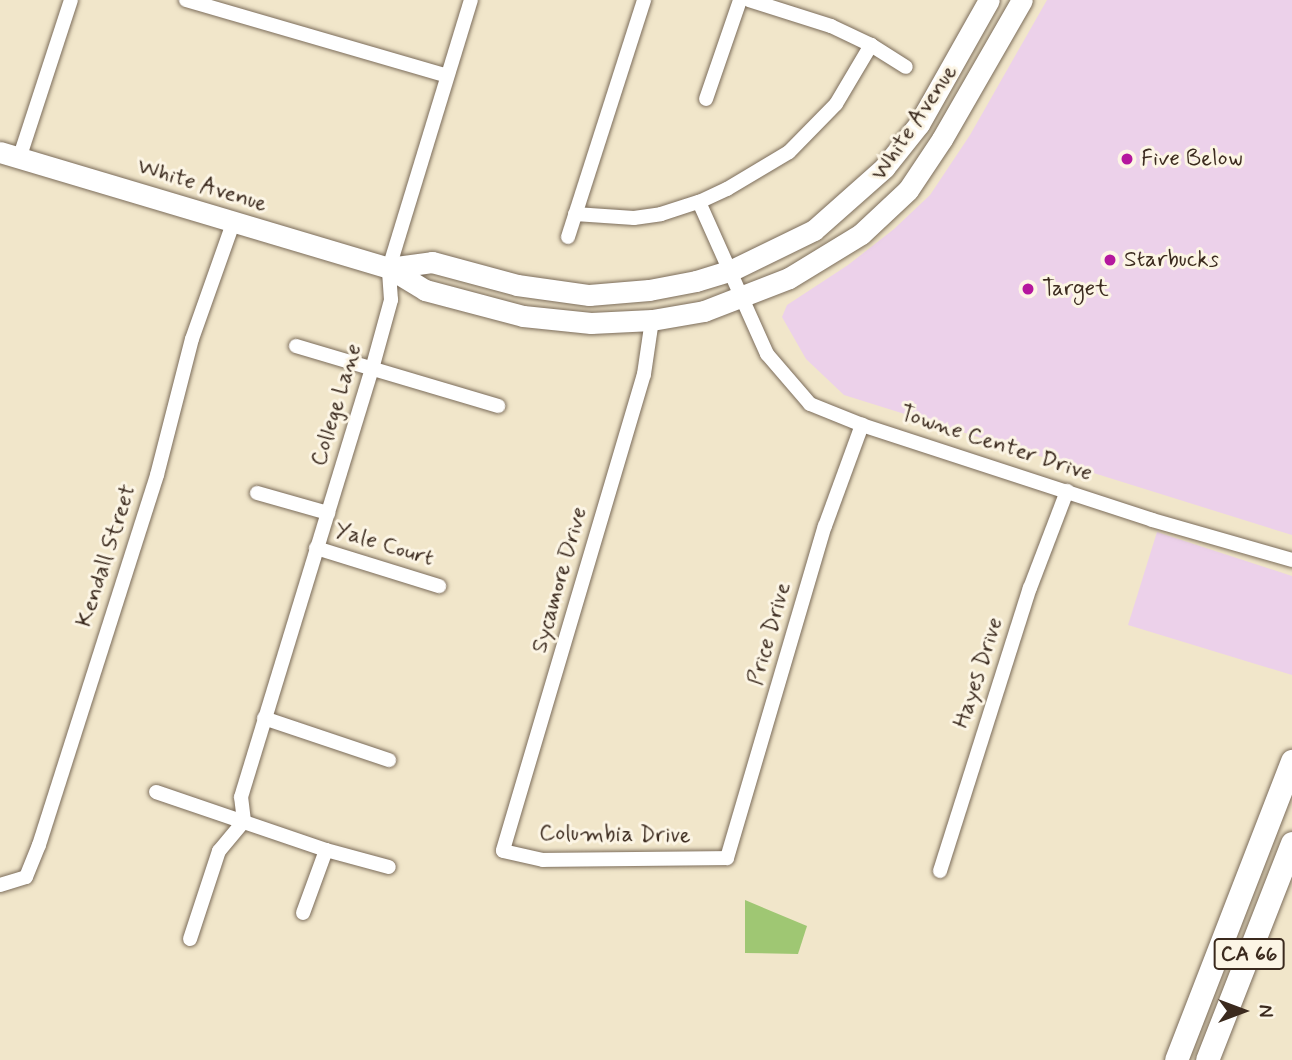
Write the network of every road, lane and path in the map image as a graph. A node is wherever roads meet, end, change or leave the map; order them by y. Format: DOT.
graph roads {
  1 [pos="71,0"];
  2 [pos="186,0"];
  3 [pos="471,0"];
  4 [pos="644,0"];
  5 [pos="740,0"];
  6 [pos="749,0"];
  7 [pos="989,0"];
  8 [pos="1022,0"];
  9 [pos="871,45"];
  10 [pos="906,67"];
  11 [pos="447,76"];
  12 [pos="706,99"];
  13 [pos="10,155"];
  14 [pos="699,202"];
  15 [pos="575,214"];
  16 [pos="233,223"];
  17 [pos="568,237"];
  18 [pos="389,268"];
  19 [pos="732,270"];
  20 [pos="744,296"];
  21 [pos="652,320"];
  22 [pos="296,346"];
  23 [pos="372,369"];
  24 [pos="498,406"];
  25 [pos="862,425"];
  26 [pos="1067,491"];
  27 [pos="257,493"];
  28 [pos="328,513"];
  29 [pos="316,548"];
  30 [pos="1292,560"];
  31 [pos="439,586"];
  32 [pos="264,718"];
  33 [pos="389,760"];
  34 [pos="1292,761"];
  35 [pos="156,792"];
  36 [pos="244,821"];
  37 [pos="1292,843"];
  38 [pos="327,850"];
  39 [pos="503,852"];
  40 [pos="727,859"];
  41 [pos="389,867"];
  42 [pos="940,871"];
  43 [pos="1,885"];
  44 [pos="303,913"];
  45 [pos="190,939"];
  46 [pos="1176,1060"];
  47 [pos="1208,1060"];
  1 -- 13 [label="street"];
  2 -- 11 [label="street"];
  3 -- 11 [label="street, College Lane"];
  4 -- 15 [label="street"];
  5 -- 12 [label="street"];
  6 -- 9 [label="street"];
  7 -- 19 [label="main road, White Avenue"];
  8 -- 20 [label="main road, White Avenue"];
  9 -- 10 [label="street"];
  9 -- 14 [label="street"];
  11 -- 18 [label="street, College Lane"];
  13 -- 16 [label="main road, White Avenue"];
  14 -- 15 [label="street"];
  14 -- 19 [label="street, Towne Center Drive"];
  15 -- 17 [label="street"];
  16 -- 18 [label="main road, White Avenue"];
  16 -- 43 [label="street, Kendall Street"];
  18 -- 19 [label="main road, White Avenue"];
  18 -- 21 [label="main road, White Avenue"];
  18 -- 23 [label="street, College Lane"];
  19 -- 20 [label="street, Towne Center Drive"];
  20 -- 21 [label="main road, White Avenue"];
  20 -- 25 [label="street, Towne Center Drive"];
  21 -- 39 [label="street, Sycamore Drive"];
  22 -- 23 [label="street"];
  23 -- 24 [label="street"];
  23 -- 28 [label="street, College Lane"];
  25 -- 26 [label="street, Towne Center Drive"];
  25 -- 40 [label="street, Price Drive"];
  26 -- 30 [label="street, Towne Center Drive"];
  26 -- 42 [label="street, Hayes Drive"];
  27 -- 28 [label="street, Yale Court"];
  28 -- 29 [label="street, College Lane"];
  29 -- 31 [label="street, Yale Court"];
  29 -- 32 [label="street, College Lane"];
  32 -- 33 [label="street"];
  32 -- 36 [label="street, College Lane"];
  34 -- 46 [label="main road, CA 66"];
  35 -- 36 [label="street"];
  36 -- 38 [label="street"];
  36 -- 45 [label="street"];
  37 -- 47 [label="main road, CA 66"];
  38 -- 41 [label="street"];
  38 -- 44 [label="street"];
  39 -- 40 [label="street, Columbia Drive"];
}
